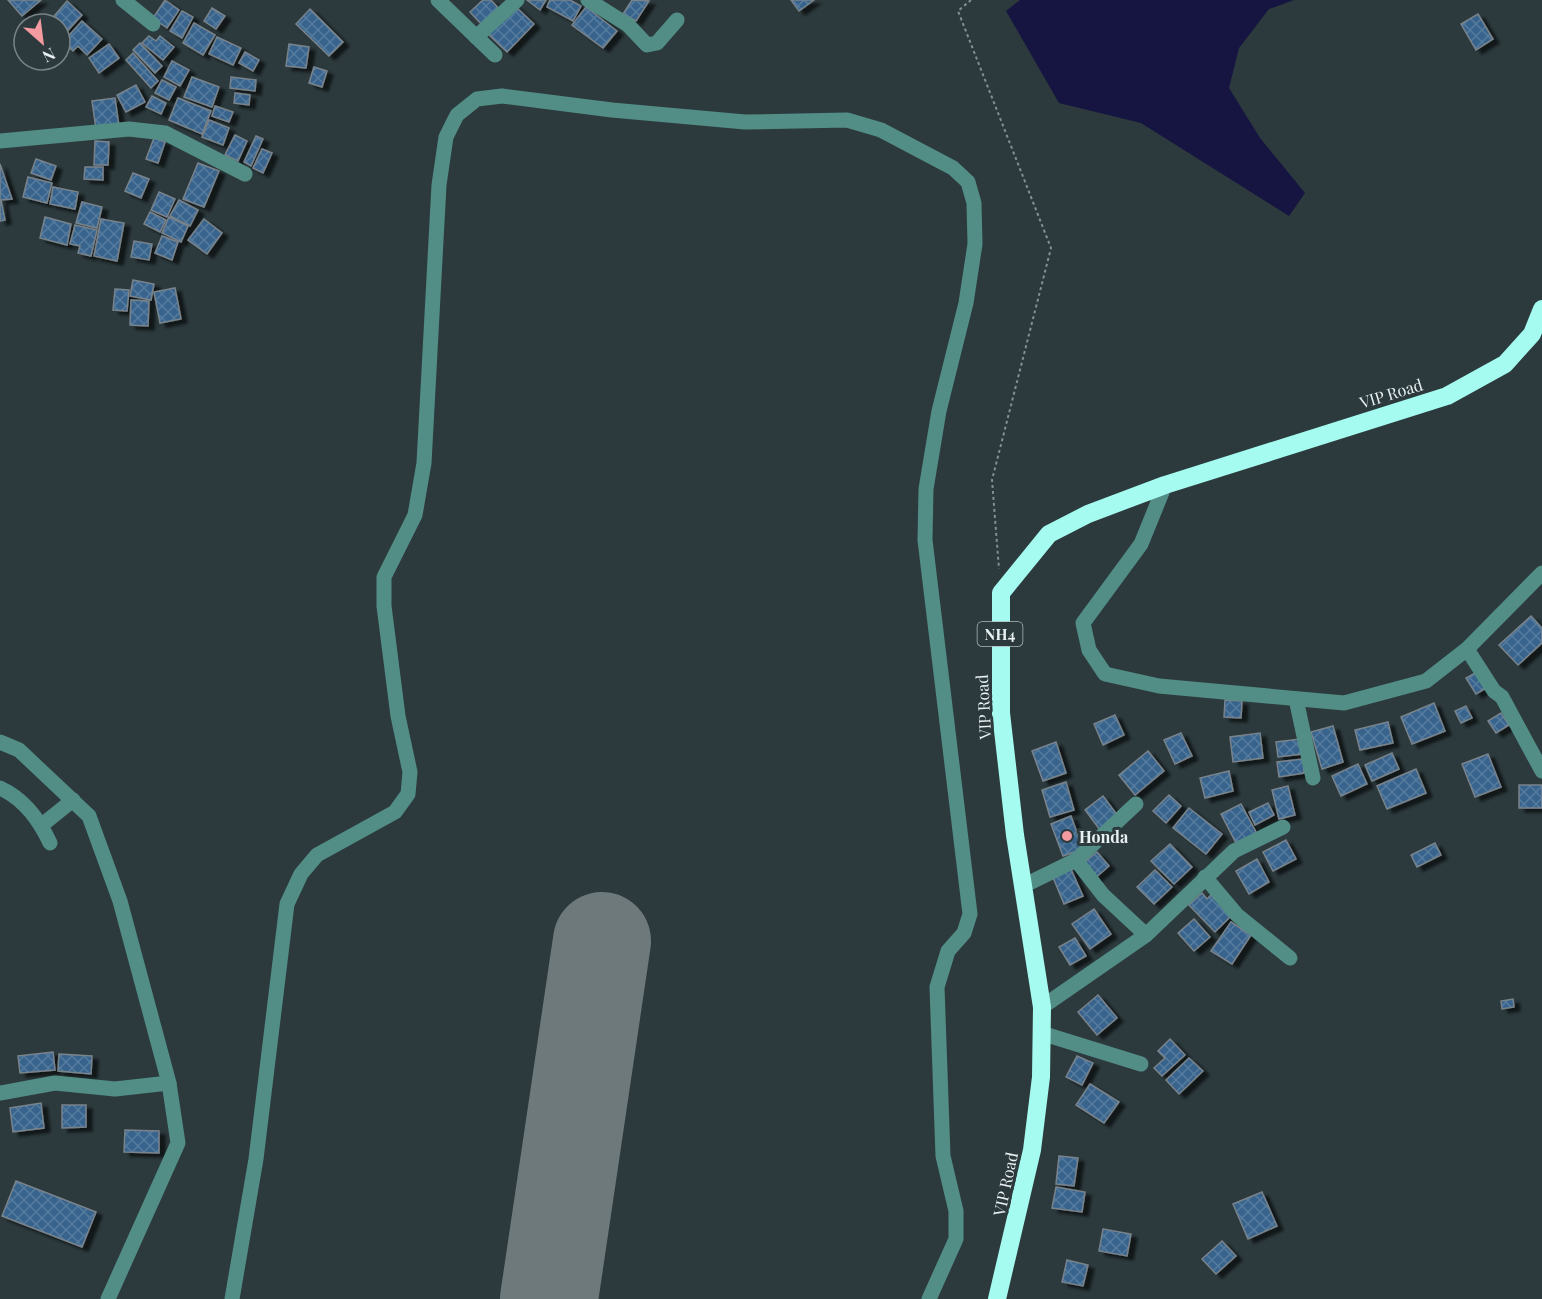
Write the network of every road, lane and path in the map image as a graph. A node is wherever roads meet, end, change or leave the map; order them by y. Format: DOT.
graph roads {
  1 [pos="123,0"];
  2 [pos="438,0"];
  3 [pos="517,0"];
  4 [pos="588,0"];
  5 [pos="971,0"];
  6 [pos="677,20"];
  7 [pos="153,24"];
  8 [pos="476,37"];
  9 [pos="495,55"];
  10 [pos="0,141"];
  11 [pos="245,174"];
  12 [pos="1542,309"];
  13 [pos="1165,485"];
  14 [pos="1542,573"];
  15 [pos="1001,593"];
  16 [pos="1467,649"];
  17 [pos="1296,699"];
  18 [pos="0,742"];
  19 [pos="1542,771"];
  20 [pos="1313,778"];
  21 [pos="0,788"];
  22 [pos="73,800"];
  23 [pos="1136,804"];
  24 [pos="42,825"];
  25 [pos="1283,826"];
  26 [pos="50,843"];
  27 [pos="1076,860"];
  28 [pos="1205,877"];
  29 [pos="1023,886"];
  30 [pos="1146,935"];
  31 [pos="1290,958"];
  32 [pos="1041,1007"];
  33 [pos="1041,1034"];
  34 [pos="1141,1064"];
  35 [pos="169,1083"];
  36 [pos="0,1093"];
  37 [pos="108,1299"];
  38 [pos="232,1299"];
  39 [pos="929,1299"];
  40 [pos="997,1299"];
  1 -- 7 [label="street"];
  2 -- 8 [label="street"];
  3 -- 8 [label="street"];
  4 -- 6 [label="street"];
  5 -- 15 [label="path"];
  8 -- 9 [label="street"];
  10 -- 11 [label="street"];
  12 -- 13 [label="highway, VIP Road"];
  13 -- 15 [label="highway, VIP Road"];
  13 -- 17 [label="street"];
  14 -- 16 [label="street"];
  15 -- 29 [label="highway, VIP Road / NH4"];
  16 -- 17 [label="street"];
  16 -- 19 [label="street"];
  17 -- 20 [label="street"];
  18 -- 22 [label="street"];
  21 -- 24 [label="street"];
  22 -- 24 [label="street"];
  22 -- 35 [label="street"];
  23 -- 27 [label="street"];
  24 -- 26 [label="street"];
  25 -- 28 [label="street"];
  27 -- 29 [label="street"];
  27 -- 30 [label="street"];
  28 -- 30 [label="street"];
  28 -- 31 [label="street"];
  29 -- 32 [label="highway, VIP Road / NH4"];
  30 -- 32 [label="street"];
  32 -- 33 [label="highway, VIP Road / NH4"];
  33 -- 34 [label="street"];
  33 -- 40 [label="highway, VIP Road / NH4"];
  35 -- 36 [label="street"];
  35 -- 37 [label="street"];
  38 -- 39 [label="street"];
}
